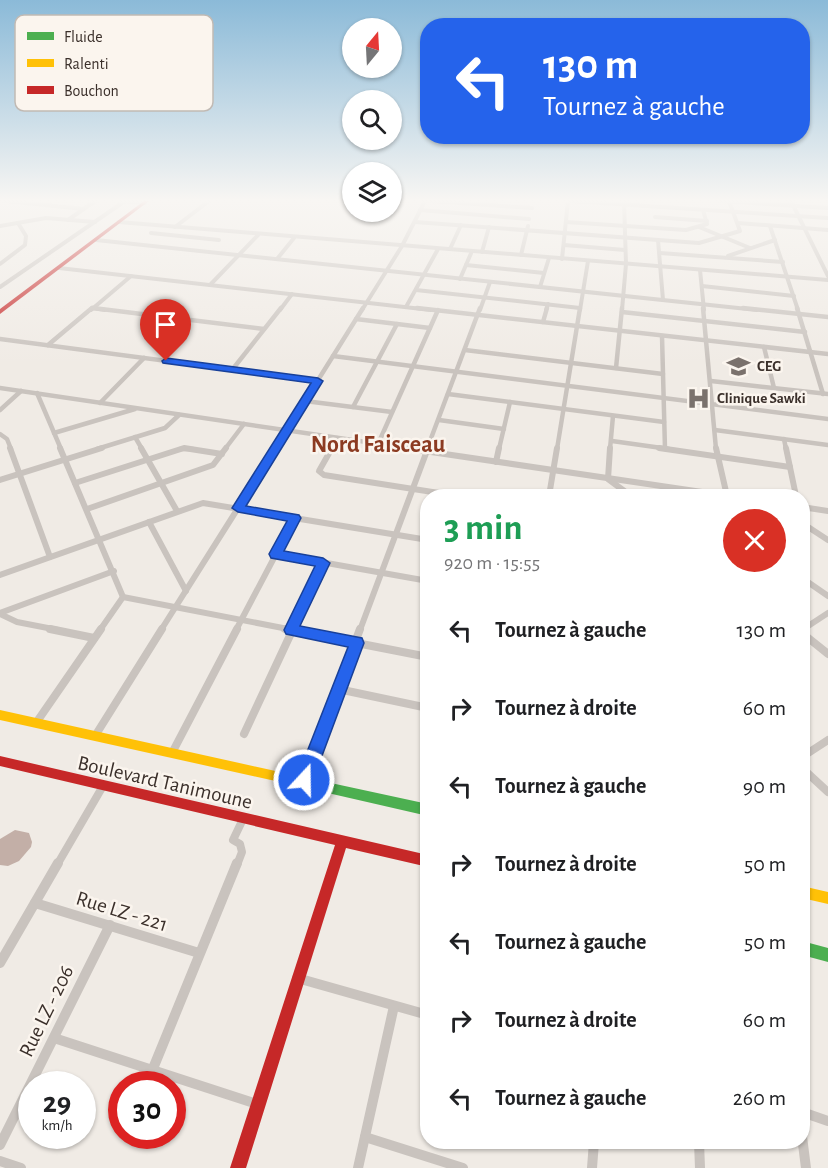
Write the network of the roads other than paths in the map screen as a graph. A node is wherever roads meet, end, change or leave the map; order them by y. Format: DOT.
graph roads {
  1 [pos="238,255"];
  2 [pos="46,256"];
  3 [pos="70,256"];
  4 [pos="76,256"];
  5 [pos="243,256"];
  6 [pos="280,256"];
  7 [pos="396,256"];
  8 [pos="434,256"];
  9 [pos="470,256"];
  10 [pos="526,256"];
  11 [pos="562,256"];
  12 [pos="625,256"];
  13 [pos="660,256"];
  14 [pos="691,256"];
  15 [pos="729,256"];
  16 [pos="781,256"];
  17 [pos="818,256"];
  18 [pos="549,258"];
  19 [pos="722,258"];
  20 [pos="277,259"];
  21 [pos="562,259"];
  22 [pos="588,261"];
  23 [pos="783,262"];
  24 [pos="626,264"];
  25 [pos="822,264"];
  26 [pos="828,264"];
  27 [pos="466,265"];
  28 [pos="662,267"];
  29 [pos="59,268"];
  30 [pos="700,270"];
  31 [pos="387,271"];
  32 [pos="544,273"];
  33 [pos="424,275"];
  34 [pos="131,276"];
  35 [pos="789,277"];
  36 [pos="828,278"];
  37 [pos="460,279"];
  38 [pos="490,282"];
  39 [pos="2,285"];
  40 [pos="210,285"];
  41 [pos="702,286"];
  42 [pos="540,287"];
  43 [pos="416,290"];
  44 [pos="583,291"];
  45 [pos="292,294"];
  46 [pos="624,296"];
  47 [pos="794,296"];
  48 [pos="484,297"];
  49 [pos="663,300"];
  50 [pos="367,302"];
  51 [pos="548,304"];
  52 [pos="704,304"];
  53 [pos="0,306"];
  54 [pos="406,307"];
  55 [pos="92,308"];
  56 [pos="580,308"];
  57 [pos="438,310"];
  58 [pos="0,312"];
  59 [pos="622,312"];
  60 [pos="800,314"];
  61 [pos="478,315"];
  62 [pos="828,317"];
  63 [pos="356,319"];
  64 [pos="706,321"];
  65 [pos="543,322"];
  66 [pos="397,324"];
  67 [pos="577,326"];
  68 [pos="430,328"];
  69 [pos="264,329"];
  70 [pos="620,331"];
  71 [pos="805,332"];
  72 [pos="662,336"];
  73 [pos="0,339"];
  74 [pos="707,341"];
  75 [pos="48,345"];
  76 [pos="764,347"];
  77 [pos="465,350"];
  78 [pos="811,352"];
  79 [pos="828,354"];
  80 [pos="333,356"];
  81 [pos="144,358"];
  82 [pos="378,362"];
  83 [pos="571,363"];
  84 [pos="413,366"];
  85 [pos="616,368"];
  86 [pos="232,370"];
  87 [pos="456,372"];
  88 [pos="663,374"];
  89 [pos="318,381"];
  90 [pos="711,381"];
  91 [pos="567,386"];
  92 [pos="0,388"];
  93 [pos="774,388"];
  94 [pos="21,391"];
  95 [pos="37,393"];
  96 [pos="448,394"];
  97 [pos="826,394"];
  98 [pos="663,398"];
  99 [pos="305,400"];
  100 [pos="510,402"];
  101 [pos="100,403"];
  102 [pos="712,404"];
  103 [pos="354,407"];
  104 [pos="137,408"];
  105 [pos="563,409"];
  106 [pos="0,410"];
  107 [pos="392,412"];
  108 [pos="179,415"];
  109 [pos="613,416"];
  110 [pos="828,419"];
  111 [pos="439,420"];
  112 [pos="664,422"];
  113 [pos="244,424"];
  114 [pos="504,429"];
  115 [pos="287,430"];
  116 [pos="715,430"];
  117 [pos="54,433"];
  118 [pos="0,434"];
  119 [pos="135,437"];
  120 [pos="337,438"];
  121 [pos="784,439"];
  122 [pos="612,441"];
  123 [pos="378,444"];
  124 [pos="828,445"];
  125 [pos="665,449"];
  126 [pos="427,452"];
  127 [pos="222,454"];
  128 [pos="717,456"];
  129 [pos="66,459"];
  130 [pos="147,460"];
  131 [pos="496,462"];
  132 [pos="790,466"];
  133 [pos="552,470"];
  134 [pos="20,474"];
  135 [pos="608,478"];
  136 [pos="0,480"];
  137 [pos="75,483"];
  138 [pos="161,483"];
  139 [pos="550,489"];
  140 [pos="622,489"];
  141 [pos="680,489"];
  142 [pos="726,489"];
  143 [pos="795,489"];
  144 [pos="414,490"];
  145 [pos="420,491"];
  146 [pos="238,508"];
  147 [pos="810,508"];
  148 [pos="87,509"];
  149 [pos="177,511"];
  150 [pos="828,511"];
  151 [pos="294,518"];
  152 [pos="148,522"];
  153 [pos="810,528"];
  154 [pos="396,535"];
  155 [pos="420,539"];
  156 [pos="100,540"];
  157 [pos="828,540"];
  158 [pos="276,554"];
  159 [pos="50,557"];
  160 [pos="323,563"];
  161 [pos="114,571"];
  162 [pos="381,573"];
  163 [pos="0,575"];
  164 [pos="420,580"];
  165 [pos="810,584"];
  166 [pos="186,591"];
  167 [pos="828,596"];
  168 [pos="123,597"];
  169 [pos="176,608"];
  170 [pos="0,613"];
  171 [pos="828,613"];
  172 [pos="240,620"];
  173 [pos="810,625"];
  174 [pos="291,630"];
  175 [pos="94,638"];
  176 [pos="810,638"];
  177 [pos="357,643"];
  178 [pos="828,654"];
  179 [pos="420,655"];
  180 [pos="338,689"];
  181 [pos="420,706"];
  182 [pos="0,715"];
  183 [pos="36,723"];
  184 [pos="244,734"];
  185 [pos="95,736"];
  186 [pos="828,740"];
  187 [pos="810,752"];
  188 [pos="172,753"];
  189 [pos="0,762"];
  190 [pos="810,775"];
  191 [pos="303,782"];
  192 [pos="103,786"];
  193 [pos="828,792"];
  194 [pos="420,808"];
  195 [pos="243,819"];
  196 [pos="342,841"];
  197 [pos="420,859"];
  198 [pos="810,894"];
  199 [pos="828,898"];
  200 [pos="35,903"];
  201 [pos="110,925"];
  202 [pos="810,950"];
  203 [pos="199,953"];
  204 [pos="828,955"];
  205 [pos="0,963"];
  206 [pos="297,977"];
  207 [pos="394,1006"];
  208 [pos="420,1013"];
  209 [pos="54,1038"];
  210 [pos="152,1071"];
  211 [pos="186,1082"];
  212 [pos="257,1104"];
  213 [pos="810,1115"];
  214 [pos="828,1121"];
  215 [pos="365,1137"];
  216 [pos="0,1145"];
  217 [pos="593,1149"];
  218 [pos="699,1149"];
  219 [pos="804,1149"];
  220 [pos="0,1161"];
  221 [pos="21,1168"];
  222 [pos="238,1168"];
  223 [pos="358,1168"];
  224 [pos="463,1168"];
  225 [pos="592,1168"];
  226 [pos="700,1168"];
  227 [pos="806,1168"];
  1 -- 40 [label="street"];
  2 -- 39 [label="street"];
  3 -- 53 [label="main road"];
  4 -- 29 [label="main road"];
  5 -- 20 [label="street"];
  6 -- 20 [label="street"];
  7 -- 31 [label="street"];
  8 -- 33 [label="street"];
  9 -- 27 [label="street"];
  10 -- 18 [label="street"];
  11 -- 21 [label="street"];
  12 -- 24 [label="street"];
  13 -- 28 [label="street"];
  14 -- 19 [label="street"];
  15 -- 19 [label="street"];
  16 -- 23 [label="street"];
  17 -- 25 [label="street"];
  18 -- 21 [label="street"];
  18 -- 32 [label="street"];
  19 -- 23 [label="street"];
  20 -- 31 [label="street"];
  21 -- 22 [label="street"];
  22 -- 24 [label="street"];
  22 -- 44 [label="street"];
  23 -- 35 [label="street"];
  24 -- 28 [label="street"];
  24 -- 46 [label="street"];
  25 -- 26 [label="street"];
  25 -- 36 [label="street"];
  27 -- 32 [label="street"];
  27 -- 37 [label="street"];
  28 -- 30 [label="street"];
  28 -- 49 [label="street"];
  29 -- 34 [label="street"];
  29 -- 58 [label="main road"];
  30 -- 35 [label="street"];
  30 -- 41 [label="street"];
  31 -- 33 [label="street"];
  31 -- 50 [label="street"];
  32 -- 42 [label="street"];
  33 -- 37 [label="street"];
  33 -- 43 [label="street"];
  34 -- 40 [label="street"];
  34 -- 55 [label="street"];
  35 -- 36 [label="street"];
  35 -- 47 [label="street"];
  37 -- 38 [label="street"];
  38 -- 42 [label="street"];
  38 -- 48 [label="street"];
  40 -- 45 [label="street"];
  41 -- 47 [label="street"];
  41 -- 52 [label="street"];
  42 -- 44 [label="street"];
  43 -- 48 [label="street"];
  43 -- 54 [label="street"];
  44 -- 46 [label="street"];
  44 -- 56 [label="street"];
  45 -- 50 [label="street"];
  45 -- 69 [label="street"];
  46 -- 49 [label="street"];
  46 -- 59 [label="street"];
  47 -- 60 [label="street"];
  48 -- 51 [label="street"];
  48 -- 61 [label="street"];
  49 -- 52 [label="street"];
  50 -- 54 [label="street"];
  50 -- 63 [label="street"];
  51 -- 56 [label="street"];
  51 -- 65 [label="street"];
  52 -- 60 [label="street"];
  52 -- 64 [label="street"];
  54 -- 57 [label="street"];
  55 -- 69 [label="street"];
  55 -- 75 [label="street"];
  56 -- 67 [label="street"];
  57 -- 61 [label="street"];
  57 -- 68 [label="street"];
  59 -- 64 [label="street"];
  59 -- 70 [label="street"];
  60 -- 62 [label="street"];
  60 -- 71 [label="street"];
  61 -- 65 [label="street"];
  61 -- 77 [label="street"];
  63 -- 66 [label="street"];
  63 -- 80 [label="street"];
  64 -- 71 [label="street"];
  64 -- 74 [label="street"];
  65 -- 67 [label="street"];
  66 -- 68 [label="street"];
  66 -- 82 [label="street"];
  67 -- 70 [label="street"];
  67 -- 83 [label="street"];
  68 -- 84 [label="street"];
  69 -- 86 [label="street"];
  70 -- 72 [label="street"];
  70 -- 85 [label="street"];
  71 -- 78 [label="street"];
  72 -- 74 [label="street"];
  72 -- 88 [label="street"];
  73 -- 75 [label="street"];
  74 -- 76 [label="street"];
  74 -- 90 [label="street"];
  75 -- 81 [label="street"];
  76 -- 78 [label="street"];
  76 -- 93 [label="street"];
  77 -- 83 [label="street"];
  77 -- 87 [label="street"];
  78 -- 79 [label="street"];
  78 -- 97 [label="street"];
  80 -- 82 [label="street"];
  80 -- 89 [label="street"];
  81 -- 86 [label="street"];
  81 -- 101 [label="street"];
  82 -- 84 [label="street"];
  82 -- 103 [label="street"];
  83 -- 85 [label="street"];
  83 -- 91 [label="street"];
  84 -- 87 [label="street"];
  84 -- 107 [label="street"];
  85 -- 88 [label="street"];
  86 -- 89 [label="street"];
  87 -- 91 [label="street"];
  87 -- 96 [label="street"];
  88 -- 98 [label="street"];
  89 -- 99 [label="street"];
  90 -- 93 [label="street"];
  90 -- 102 [label="street"];
  91 -- 98 [label="street"];
  91 -- 105 [label="street"];
  92 -- 94 [label="street"];
  93 -- 97 [label="street"];
  94 -- 95 [label="street"];
  94 -- 106 [label="street"];
  95 -- 101 [label="street"];
  95 -- 117 [label="street"];
  96 -- 100 [label="street"];
  96 -- 111 [label="street"];
  98 -- 102 [label="street"];
  98 -- 112 [label="street"];
  99 -- 103 [label="street"];
  99 -- 115 [label="street"];
  100 -- 105 [label="street"];
  100 -- 114 [label="street"];
  101 -- 104 [label="street"];
  102 -- 110 [label="street"];
  102 -- 116 [label="street"];
  103 -- 107 [label="street"];
  104 -- 108 [label="street"];
  104 -- 117 [label="street"];
  105 -- 109 [label="street"];
  105 -- 133 [label="street"];
  107 -- 123 [label="street"];
  108 -- 113 [label="street"];
  108 -- 119 [label="street"];
  109 -- 112 [label="street"];
  109 -- 122 [label="street"];
  111 -- 114 [label="street"];
  111 -- 126 [label="street"];
  112 -- 125 [label="street"];
  113 -- 115 [label="street"];
  113 -- 127 [label="street"];
  114 -- 131 [label="street"];
  115 -- 120 [label="street"];
  115 -- 146 [label="street"];
  116 -- 121 [label="street"];
  116 -- 128 [label="street"];
  117 -- 129 [label="street"];
  118 -- 134 [label="street"];
  119 -- 129 [label="street"];
  119 -- 130 [label="street"];
  120 -- 123 [label="street"];
  120 -- 144 [label="street"];
  121 -- 124 [label="street"];
  121 -- 132 [label="street"];
  122 -- 125 [label="street"];
  122 -- 135 [label="street"];
  123 -- 126 [label="street"];
  125 -- 128 [label="street"];
  126 -- 131 [label="street"];
  126 -- 144 [label="street"];
  127 -- 130 [label="street"];
  127 -- 138 [label="street"];
  128 -- 132 [label="street"];
  128 -- 142 [label="street"];
  129 -- 134 [label="street"];
  129 -- 137 [label="street"];
  130 -- 137 [label="street"];
  130 -- 138 [label="street"];
  131 -- 133 [label="street"];
  132 -- 143 [label="street"];
  133 -- 135 [label="street"];
  133 -- 139 [label="street"];
  134 -- 136 [label="street"];
  134 -- 159 [label="street"];
  135 -- 140 [label="street"];
  135 -- 141 [label="street"];
  137 -- 148 [label="street"];
  138 -- 148 [label="street"];
  138 -- 149 [label="street"];
  144 -- 145 [label="street"];
  144 -- 154 [label="street"];
  146 -- 149 [label="street"];
  146 -- 151 [label="street"];
  146 -- 166 [label="street"];
  147 -- 150 [label="street"];
  148 -- 156 [label="street"];
  149 -- 152 [label="street"];
  151 -- 154 [label="street"];
  151 -- 158 [label="street"];
  152 -- 156 [label="street"];
  152 -- 166 [label="street"];
  153 -- 157 [label="street"];
  154 -- 155 [label="street"];
  154 -- 162 [label="street"];
  156 -- 159 [label="street"];
  156 -- 161 [label="street"];
  158 -- 160 [label="street"];
  158 -- 172 [label="street"];
  159 -- 163 [label="street"];
  160 -- 162 [label="street"];
  160 -- 174 [label="street"];
  161 -- 168 [label="street"];
  161 -- 170 [label="street"];
  162 -- 164 [label="street"];
  162 -- 177 [label="street"];
  165 -- 167 [label="street"];
  166 -- 169 [label="street"];
  168 -- 169 [label="street"];
  168 -- 175 [label="street"];
  169 -- 172 [label="street"];
  169 -- 185 [label="street"];
  170 -- 175 [label="street"];
  171 -- 173 [label="street"];
  172 -- 174 [label="street"];
  172 -- 188 [label="street"];
  174 -- 177 [label="street"];
  174 -- 184 [label="street"];
  175 -- 183 [label="street"];
  176 -- 178 [label="street"];
  177 -- 179 [label="street"];
  177 -- 180 [label="street"];
  180 -- 181 [label="street"];
  180 -- 191 [label="street"];
  182 -- 183 [label="main road, Boulevard Tanimoune"];
  183 -- 185 [label="main road, Boulevard Tanimoune"];
  185 -- 188 [label="main road, Boulevard Tanimoune"];
  186 -- 187 [label="street"];
  188 -- 191 [label="main road, Boulevard Tanimoune"];
  189 -- 192 [label="main road, Boulevard Tanimoune"];
  190 -- 193 [label="street"];
  191 -- 194 [label="main road, Boulevard Tanimoune"];
  192 -- 195 [label="main road, Boulevard Tanimoune"];
  192 -- 200 [label="street"];
  195 -- 196 [label="main road, Boulevard Tanimoune"];
  195 -- 203 [label="street"];
  196 -- 197 [label="main road, Boulevard Tanimoune"];
  196 -- 206 [label="main road"];
  198 -- 199 [label="main road"];
  200 -- 201 [label="street, Rue LZ - 221"];
  200 -- 205 [label="street"];
  201 -- 203 [label="street, Rue LZ - 221"];
  201 -- 209 [label="street, Rue LZ - 206"];
  202 -- 204 [label="main road"];
  203 -- 210 [label="street"];
  206 -- 207 [label="street"];
  206 -- 212 [label="main road"];
  207 -- 208 [label="street"];
  207 -- 215 [label="street"];
  209 -- 210 [label="street"];
  209 -- 216 [label="street, Rue LZ - 206"];
  211 -- 212 [label="street"];
  212 -- 222 [label="main road"];
  213 -- 214 [label="street"];
  215 -- 223 [label="street"];
  215 -- 224 [label="street"];
  217 -- 225 [label="street"];
  218 -- 226 [label="street"];
  219 -- 227 [label="street"];
  220 -- 221 [label="street"];
}
